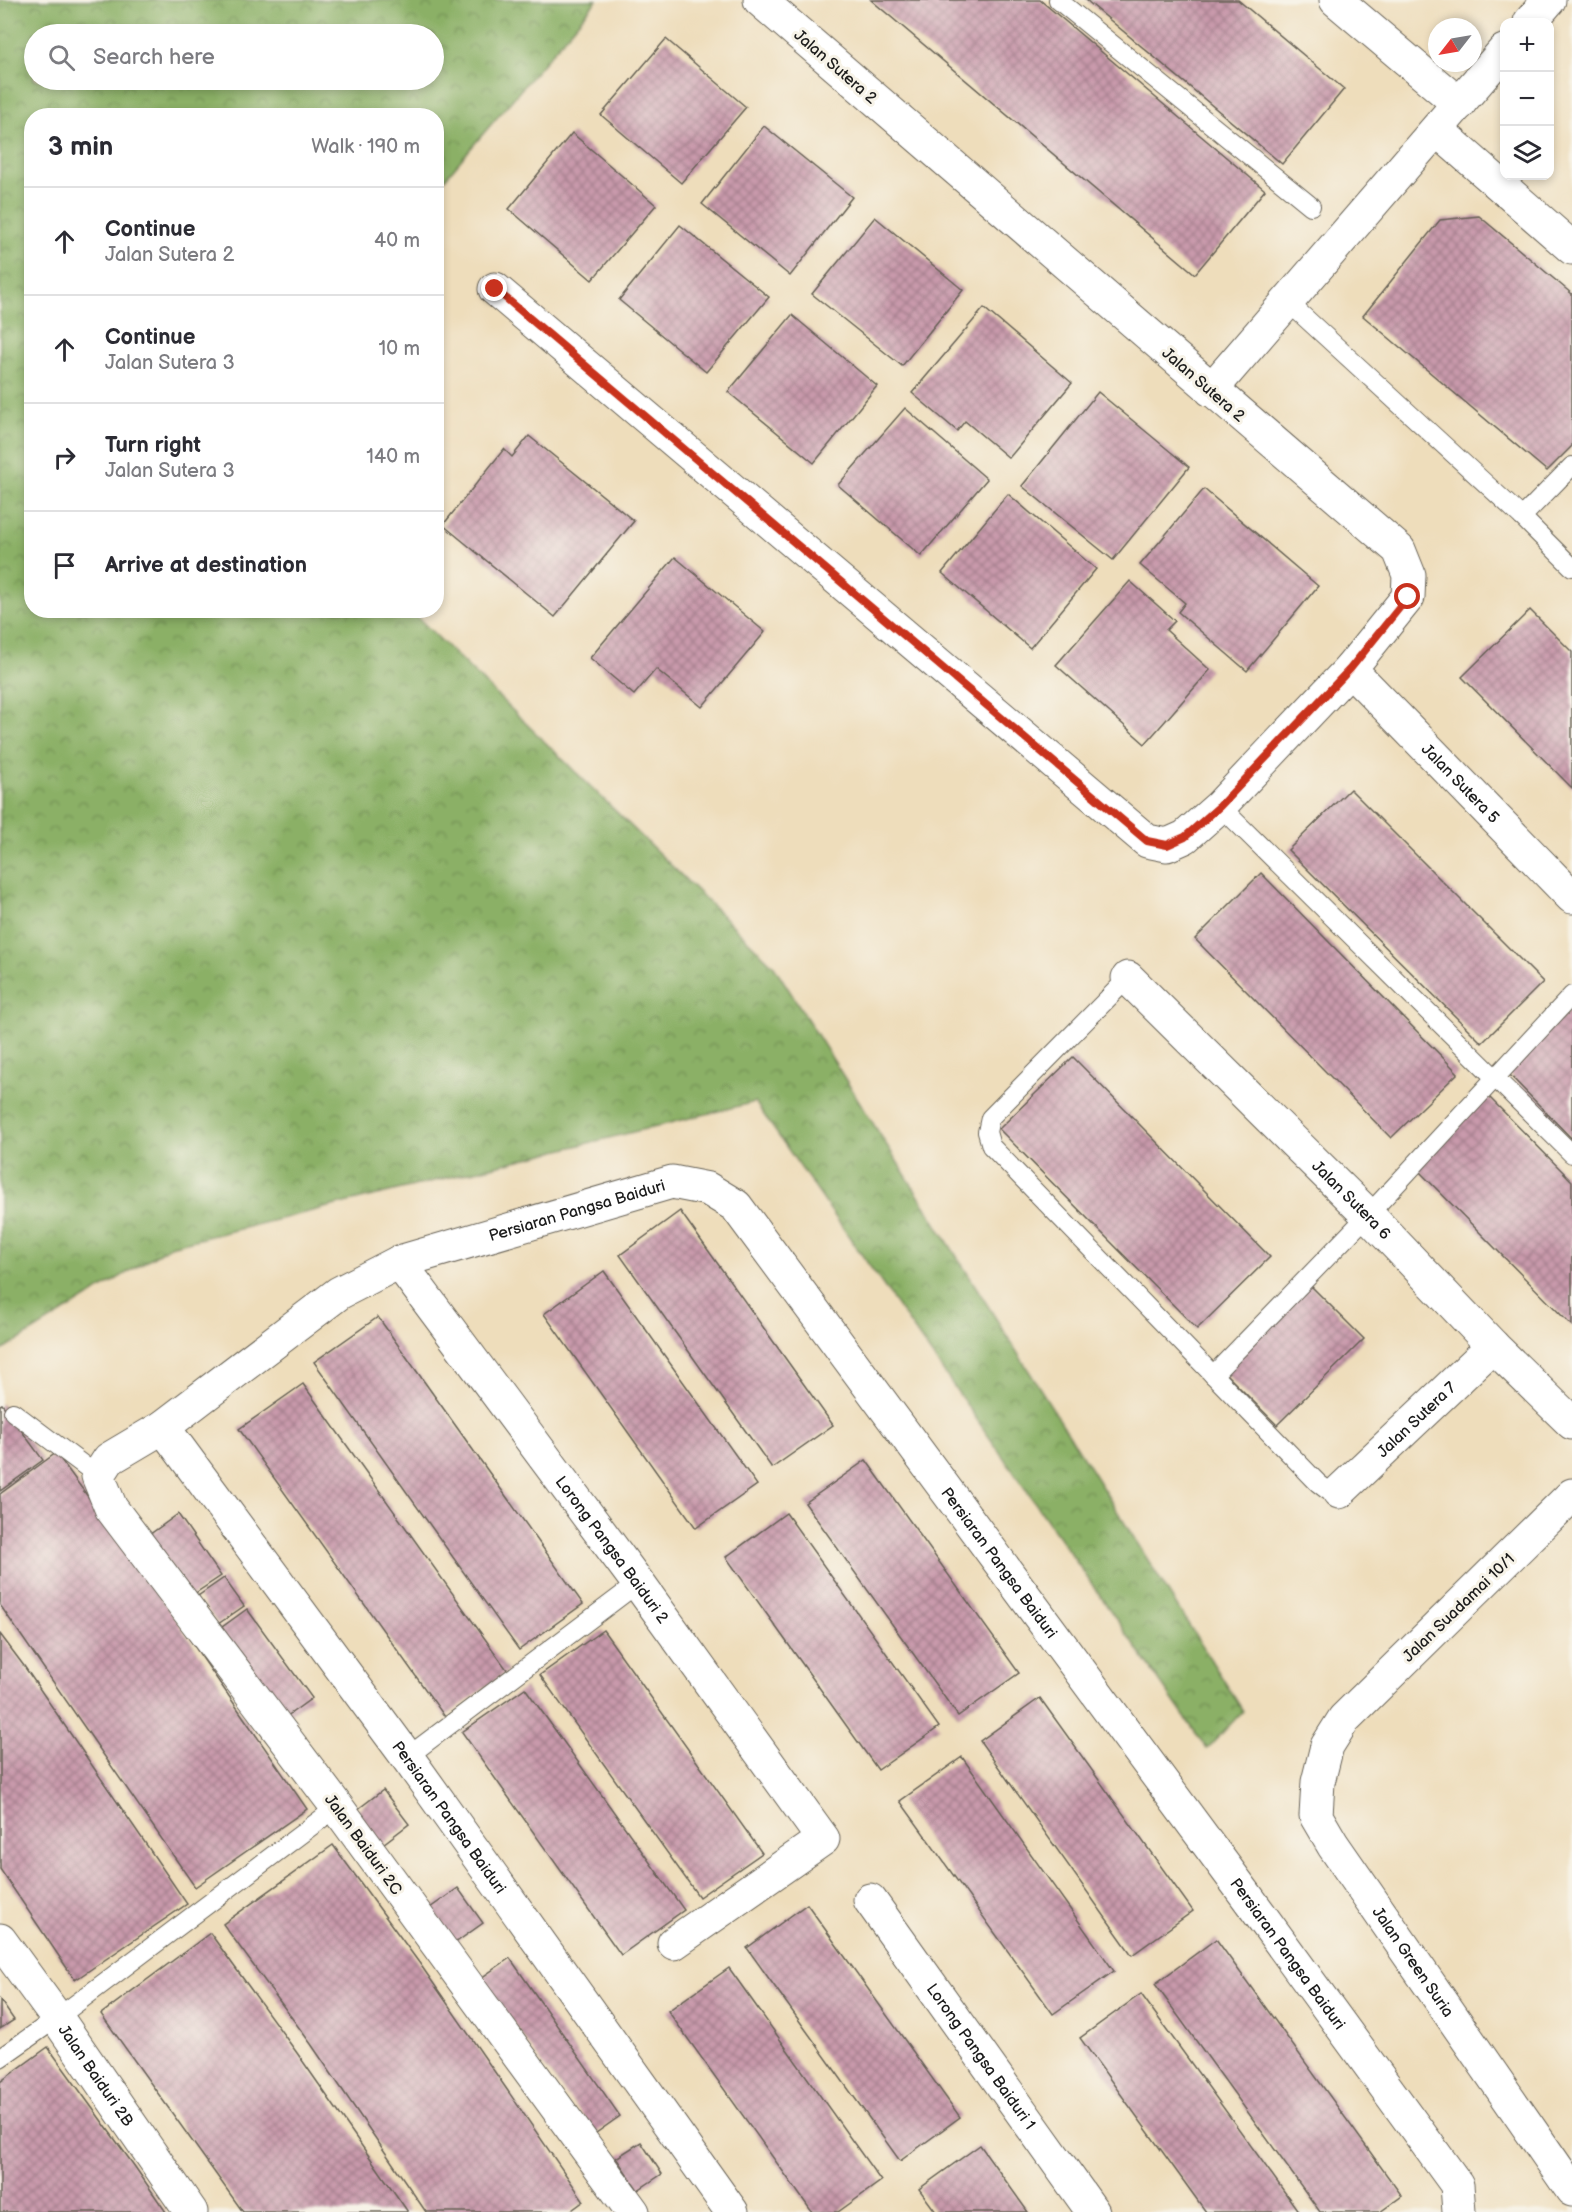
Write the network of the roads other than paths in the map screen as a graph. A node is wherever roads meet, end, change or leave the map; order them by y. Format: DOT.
graph roads {
  1 [pos="760,0"];
  2 [pos="1058,0"];
  3 [pos="1336,0"];
  4 [pos="1549,0"];
  5 [pos="1533,18"];
  6 [pos="1500,56"];
  7 [pos="1459,104"];
  8 [pos="1437,130"];
  9 [pos="1311,206"];
  10 [pos="1572,248"];
  11 [pos="495,289"];
  12 [pos="1288,302"];
  13 [pos="1211,390"];
  14 [pos="1572,466"];
  15 [pos="1522,517"];
  16 [pos="1572,567"];
  17 [pos="1350,669"];
  18 [pos="1220,806"];
  19 [pos="1572,897"];
  20 [pos="1128,978"];
  21 [pos="1572,994"];
  22 [pos="1495,1077"];
  23 [pos="1572,1154"];
  24 [pos="1368,1215"];
  25 [pos="399,1262"];
  26 [pos="1493,1346"];
  27 [pos="1213,1375"];
  28 [pos="13,1412"];
  29 [pos="1572,1423"];
  30 [pos="163,1427"];
  31 [pos="98,1476"];
  32 [pos="1339,1492"];
  33 [pos="1572,1496"];
  34 [pos="638,1583"];
  35 [pos="1344,1719"];
  36 [pos="407,1756"];
  37 [pos="338,1808"];
  38 [pos="870,1900"];
  39 [pos="0,1940"];
  40 [pos="674,1943"];
  41 [pos="57,2018"];
  42 [pos="0,2058"];
  43 [pos="1572,2190"];
  44 [pos="191,2212"];
  45 [pos="633,2212"];
  46 [pos="732,2212"];
  47 [pos="1093,2212"];
  48 [pos="1459,2212"];
  1 -- 13 [label="street, Jalan Sutera 2"];
  2 -- 9 [label="lane"];
  3 -- 7 [label="street"];
  4 -- 5 [label="street"];
  6 -- 7 [label="street"];
  7 -- 8 [label="street"];
  8 -- 10 [label="street"];
  8 -- 12 [label="street"];
  11 -- 18 [label="street, Jalan Sutera 2"];
  12 -- 13 [label="street"];
  12 -- 15 [label="lane"];
  13 -- 17 [label="street, Jalan Sutera 2"];
  14 -- 15 [label="lane"];
  15 -- 16 [label="lane"];
  17 -- 18 [label="street, Jalan Sutera 2"];
  17 -- 19 [label="street, Jalan Sutera 5"];
  18 -- 22 [label="lane"];
  20 -- 24 [label="street, Jalan Sutera 6"];
  20 -- 27 [label="lane"];
  21 -- 22 [label="lane"];
  22 -- 23 [label="lane"];
  22 -- 24 [label="lane"];
  24 -- 26 [label="street, Jalan Sutera 6"];
  24 -- 27 [label="lane"];
  25 -- 30 [label="street, Persiaran Pangsa Baiduri"];
  25 -- 34 [label="street, Lorong Pangsa Baiduri 2"];
  25 -- 48 [label="street, Persiaran Pangsa Baiduri"];
  26 -- 29 [label="street, Jalan Sutera 6"];
  26 -- 32 [label="street, Jalan Sutera 7"];
  27 -- 32 [label="lane"];
  28 -- 31 [label="lane"];
  30 -- 31 [label="street, Persiaran Pangsa Baiduri"];
  30 -- 36 [label="street, Persiaran Pangsa Baiduri"];
  31 -- 37 [label="street, Jalan Baiduri 2C"];
  33 -- 35 [label="street, Jalan Suadamai 10/1"];
  34 -- 36 [label="lane"];
  34 -- 40 [label="street, Lorong Pangsa Baiduri 2"];
  35 -- 43 [label="street, Jalan Green Suria"];
  36 -- 46 [label="street, Persiaran Pangsa Baiduri"];
  37 -- 41 [label="lane"];
  37 -- 45 [label="street, Jalan Baiduri 2C"];
  38 -- 47 [label="street, Lorong Pangsa Baiduri 1"];
  39 -- 41 [label="street, Jalan Baiduri 2B"];
  41 -- 42 [label="lane"];
  41 -- 44 [label="street, Jalan Baiduri 2B"];
}
